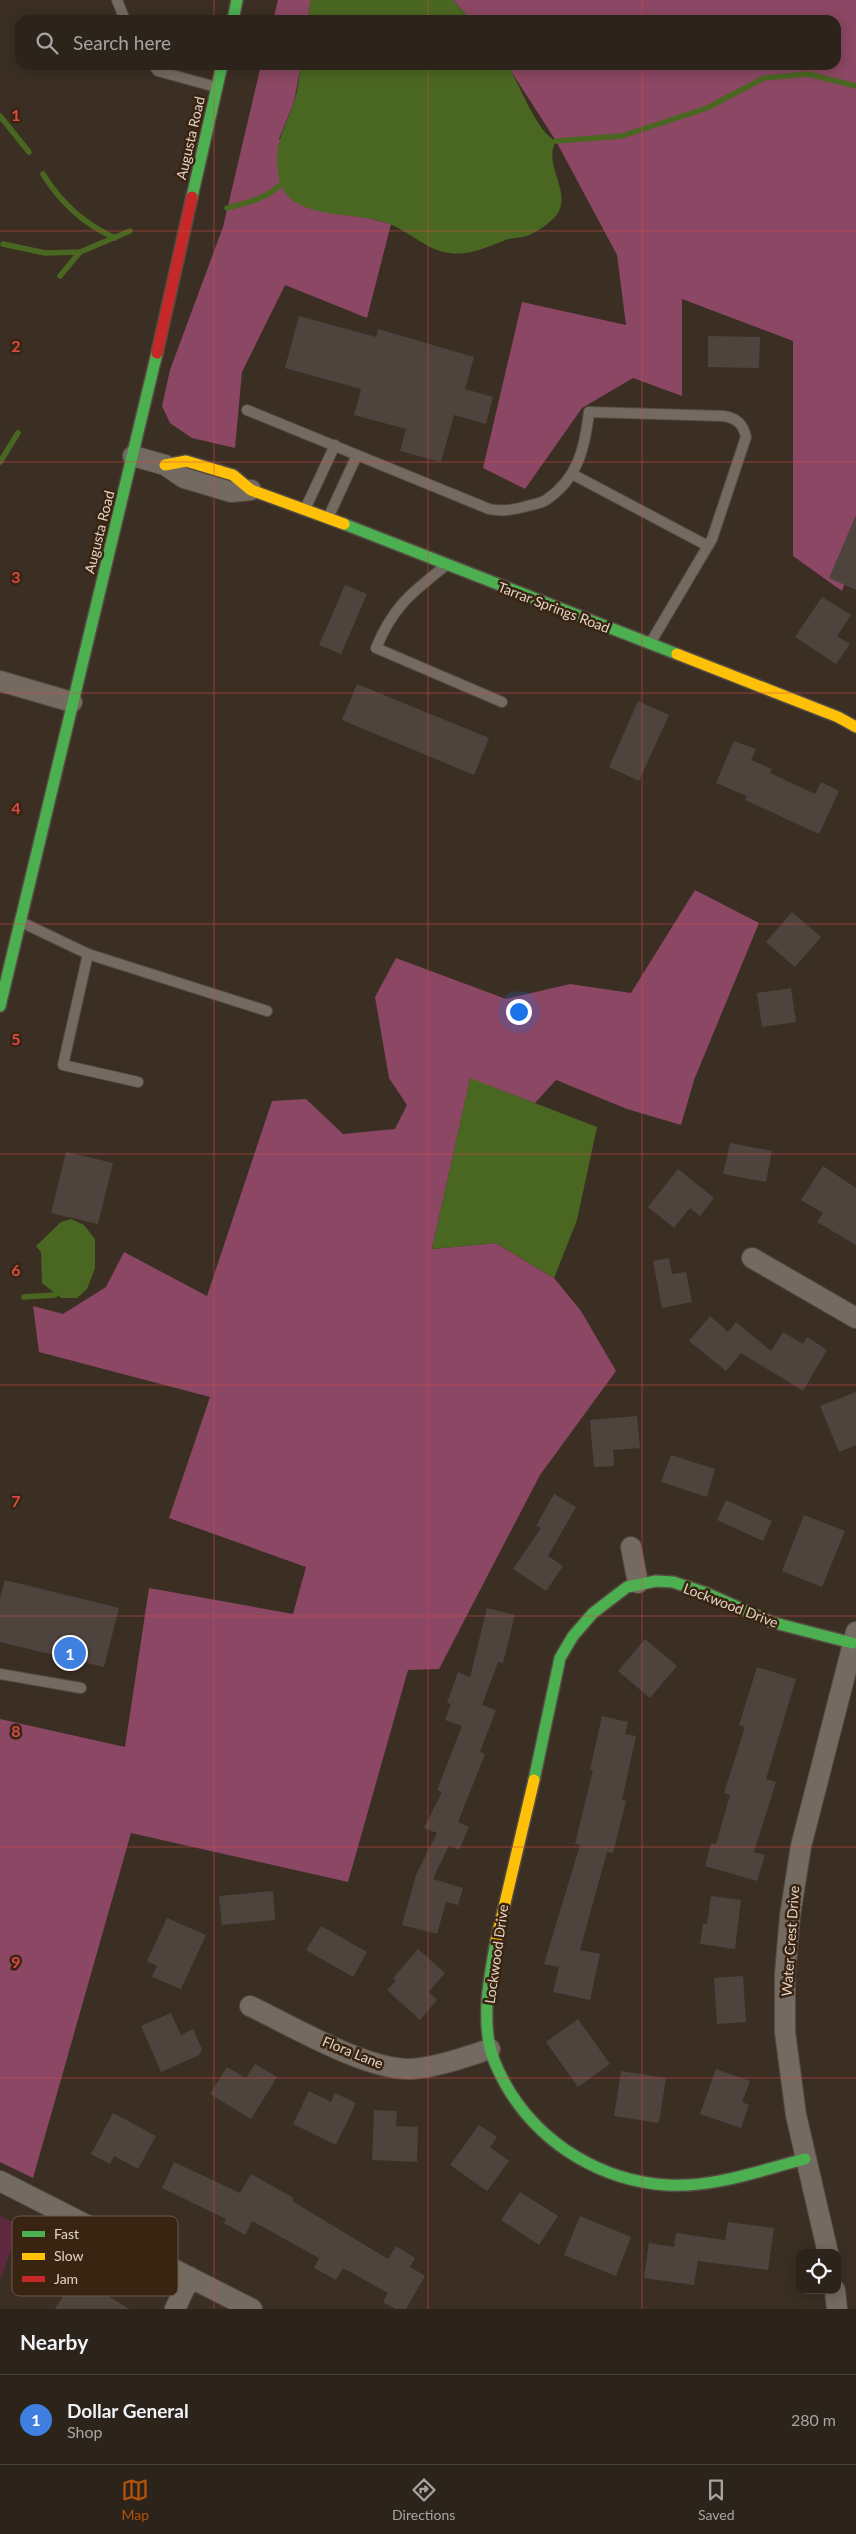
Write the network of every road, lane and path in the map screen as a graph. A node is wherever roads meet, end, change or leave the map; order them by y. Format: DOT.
graph roads {
  1 [pos="117,0"];
  2 [pos="237,0"];
  3 [pos="123,15"];
  4 [pos="233,15"];
  5 [pos="157,70"];
  6 [pos="221,70"];
  7 [pos="217,88"];
  8 [pos="247,410"];
  9 [pos="335,445"];
  10 [pos="357,455"];
  11 [pos="133,456"];
  12 [pos="572,474"];
  13 [pos="251,490"];
  14 [pos="305,508"];
  15 [pos="328,518"];
  16 [pos="708,546"];
  17 [pos="447,565"];
  18 [pos="650,644"];
  19 [pos="0,681"];
  20 [pos="72,702"];
  21 [pos="502,702"];
  22 [pos="856,727"];
  23 [pos="20,921"];
  24 [pos="88,954"];
  25 [pos="0,1006"];
  26 [pos="267,1011"];
  27 [pos="138,1082"];
  28 [pos="752,1258"];
  29 [pos="856,1318"];
  30 [pos="631,1547"];
  31 [pos="638,1583"];
  32 [pos="854,1638"];
  33 [pos="0,1674"];
  34 [pos="82,1688"];
  35 [pos="250,2006"];
  36 [pos="490,2049"];
  37 [pos="805,2159"];
  38 [pos="0,2181"];
  39 [pos="69,2216"];
  40 [pos="827,2249"];
  41 [pos="178,2271"];
  42 [pos="190,2277"];
  43 [pos="835,2294"];
  44 [pos="175,2309"];
  45 [pos="252,2309"];
  46 [pos="837,2309"];
  1 -- 3 [label="lane"];
  2 -- 4 [label="street"];
  5 -- 7 [label="lane"];
  6 -- 7 [label="street, Augusta Road"];
  7 -- 11 [label="street, Augusta Road"];
  8 -- 9 [label="lane"];
  9 -- 10 [label="lane"];
  9 -- 14 [label="lane"];
  10 -- 12 [label="lane"];
  10 -- 15 [label="lane"];
  11 -- 13 [label="street, Tarrar Springs Road"];
  11 -- 20 [label="street, Augusta Road"];
  12 -- 16 [label="lane"];
  12 -- 16 [label="lane"];
  13 -- 14 [label="street, Tarrar Springs Road"];
  14 -- 15 [label="street, Tarrar Springs Road"];
  15 -- 17 [label="street, Tarrar Springs Road"];
  16 -- 18 [label="lane"];
  17 -- 18 [label="street, Tarrar Springs Road"];
  17 -- 21 [label="lane"];
  18 -- 22 [label="street, Tarrar Springs Road"];
  19 -- 20 [label="street"];
  20 -- 23 [label="street, Augusta Road"];
  23 -- 24 [label="lane"];
  23 -- 25 [label="street, Augusta Road"];
  24 -- 26 [label="lane"];
  24 -- 27 [label="lane"];
  28 -- 29 [label="street"];
  30 -- 31 [label="street"];
  31 -- 32 [label="street, Lockwood Drive"];
  31 -- 36 [label="street, Lockwood Drive"];
  32 -- 37 [label="street, Water Crest Drive"];
  33 -- 34 [label="lane"];
  35 -- 36 [label="street, Flora Lane"];
  36 -- 37 [label="street, Lockwood Drive"];
  37 -- 40 [label="street, Water Crest Drive"];
  38 -- 39 [label="street"];
  41 -- 42 [label="street"];
  42 -- 44 [label="street"];
  42 -- 45 [label="street"];
  43 -- 46 [label="street"];
}
